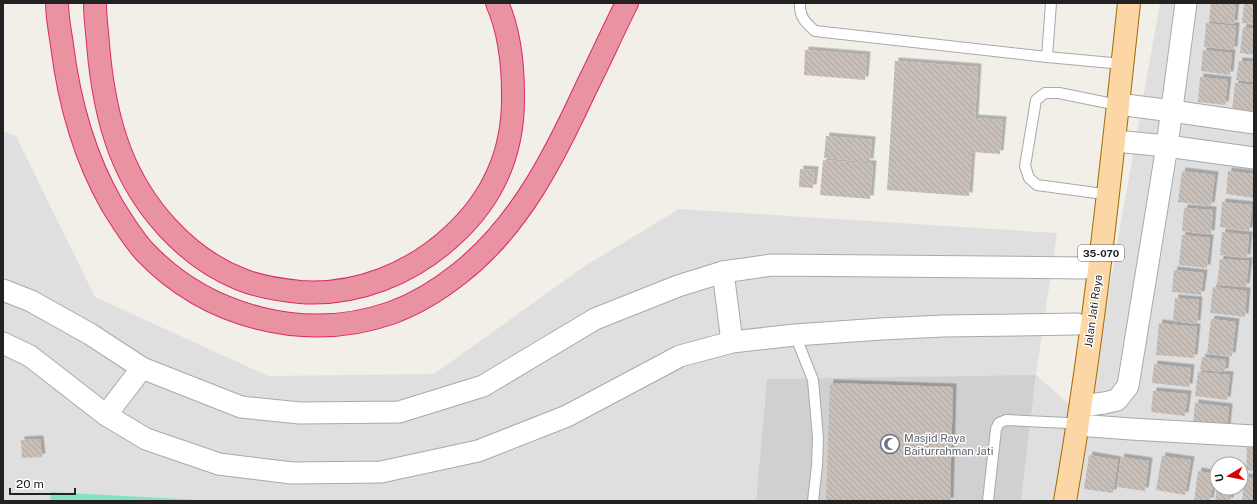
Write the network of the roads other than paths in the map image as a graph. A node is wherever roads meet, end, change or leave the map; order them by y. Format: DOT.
graph roads {
  1 [pos="497,3"];
  2 [pos="627,3"];
  3 [pos="800,3"];
  4 [pos="1051,3"];
  5 [pos="1115,3"];
  6 [pos="1129,3"];
  7 [pos="1141,3"];
  8 [pos="1186,3"];
  9 [pos="57,6"];
  10 [pos="95,6"];
  11 [pos="1127,25"];
  12 [pos="1047,57"];
  13 [pos="1112,62"];
  14 [pos="1113,103"];
  15 [pos="1172,111"];
  16 [pos="1254,123"];
  17 [pos="1115,141"];
  18 [pos="1167,146"];
  19 [pos="1254,158"];
  20 [pos="1096,193"];
  21 [pos="723,272"];
  22 [pos="1091,273"];
  23 [pos="3,290"];
  24 [pos="1077,324"];
  25 [pos="795,335"];
  26 [pos="732,342"];
  27 [pos="3,343"];
  28 [pos="142,368"];
  29 [pos="106,415"];
  30 [pos="1075,418"];
  31 [pos="1254,436"];
  32 [pos="813,501"];
  33 [pos="988,501"];
  34 [pos="1054,501"];
  35 [pos="1065,501"];
  1 -- 10 [label="highway"];
  2 -- 9 [label="highway"];
  3 -- 12 [label="lane"];
  4 -- 12 [label="lane"];
  5 -- 13 [label="main road, Jalan Jati Raya / 35-070"];
  6 -- 11 [label="main road, Jalan Jati Raya / 35-070"];
  7 -- 11 [label="main road, Jalan Jati Raya / 35-070"];
  8 -- 15 [label="street"];
  11 -- 14 [label="main road, Jalan Jati Raya / 35-070"];
  12 -- 13 [label="lane"];
  13 -- 14 [label="main road, Jalan Jati Raya / 35-070"];
  14 -- 15 [label="street"];
  14 -- 17 [label="main road, Jalan Jati Raya / 35-070"];
  14 -- 20 [label="main road, Jalan Jati Raya / 35-070"];
  14 -- 20 [label="lane"];
  15 -- 16 [label="street"];
  15 -- 18 [label="street"];
  17 -- 18 [label="street"];
  17 -- 22 [label="main road, Jalan Jati Raya / 35-070"];
  18 -- 19 [label="street"];
  18 -- 30 [label="street"];
  20 -- 22 [label="main road, Jalan Jati Raya / 35-070"];
  21 -- 22 [label="street"];
  21 -- 26 [label="street"];
  21 -- 28 [label="street"];
  22 -- 24 [label="main road, Jalan Jati Raya"];
  22 -- 30 [label="main road, Jalan Jati Raya / 35-070"];
  23 -- 28 [label="street"];
  24 -- 25 [label="street"];
  24 -- 30 [label="main road, Jalan Jati Raya / 35-070"];
  25 -- 26 [label="street"];
  25 -- 32 [label="lane"];
  26 -- 29 [label="street"];
  27 -- 29 [label="street"];
  28 -- 29 [label="street"];
  30 -- 31 [label="street"];
  30 -- 33 [label="lane"];
  30 -- 34 [label="main road, Jalan Jati Raya / 35-070"];
  30 -- 35 [label="main road, Jalan Jati Raya / 35-070"];
}
